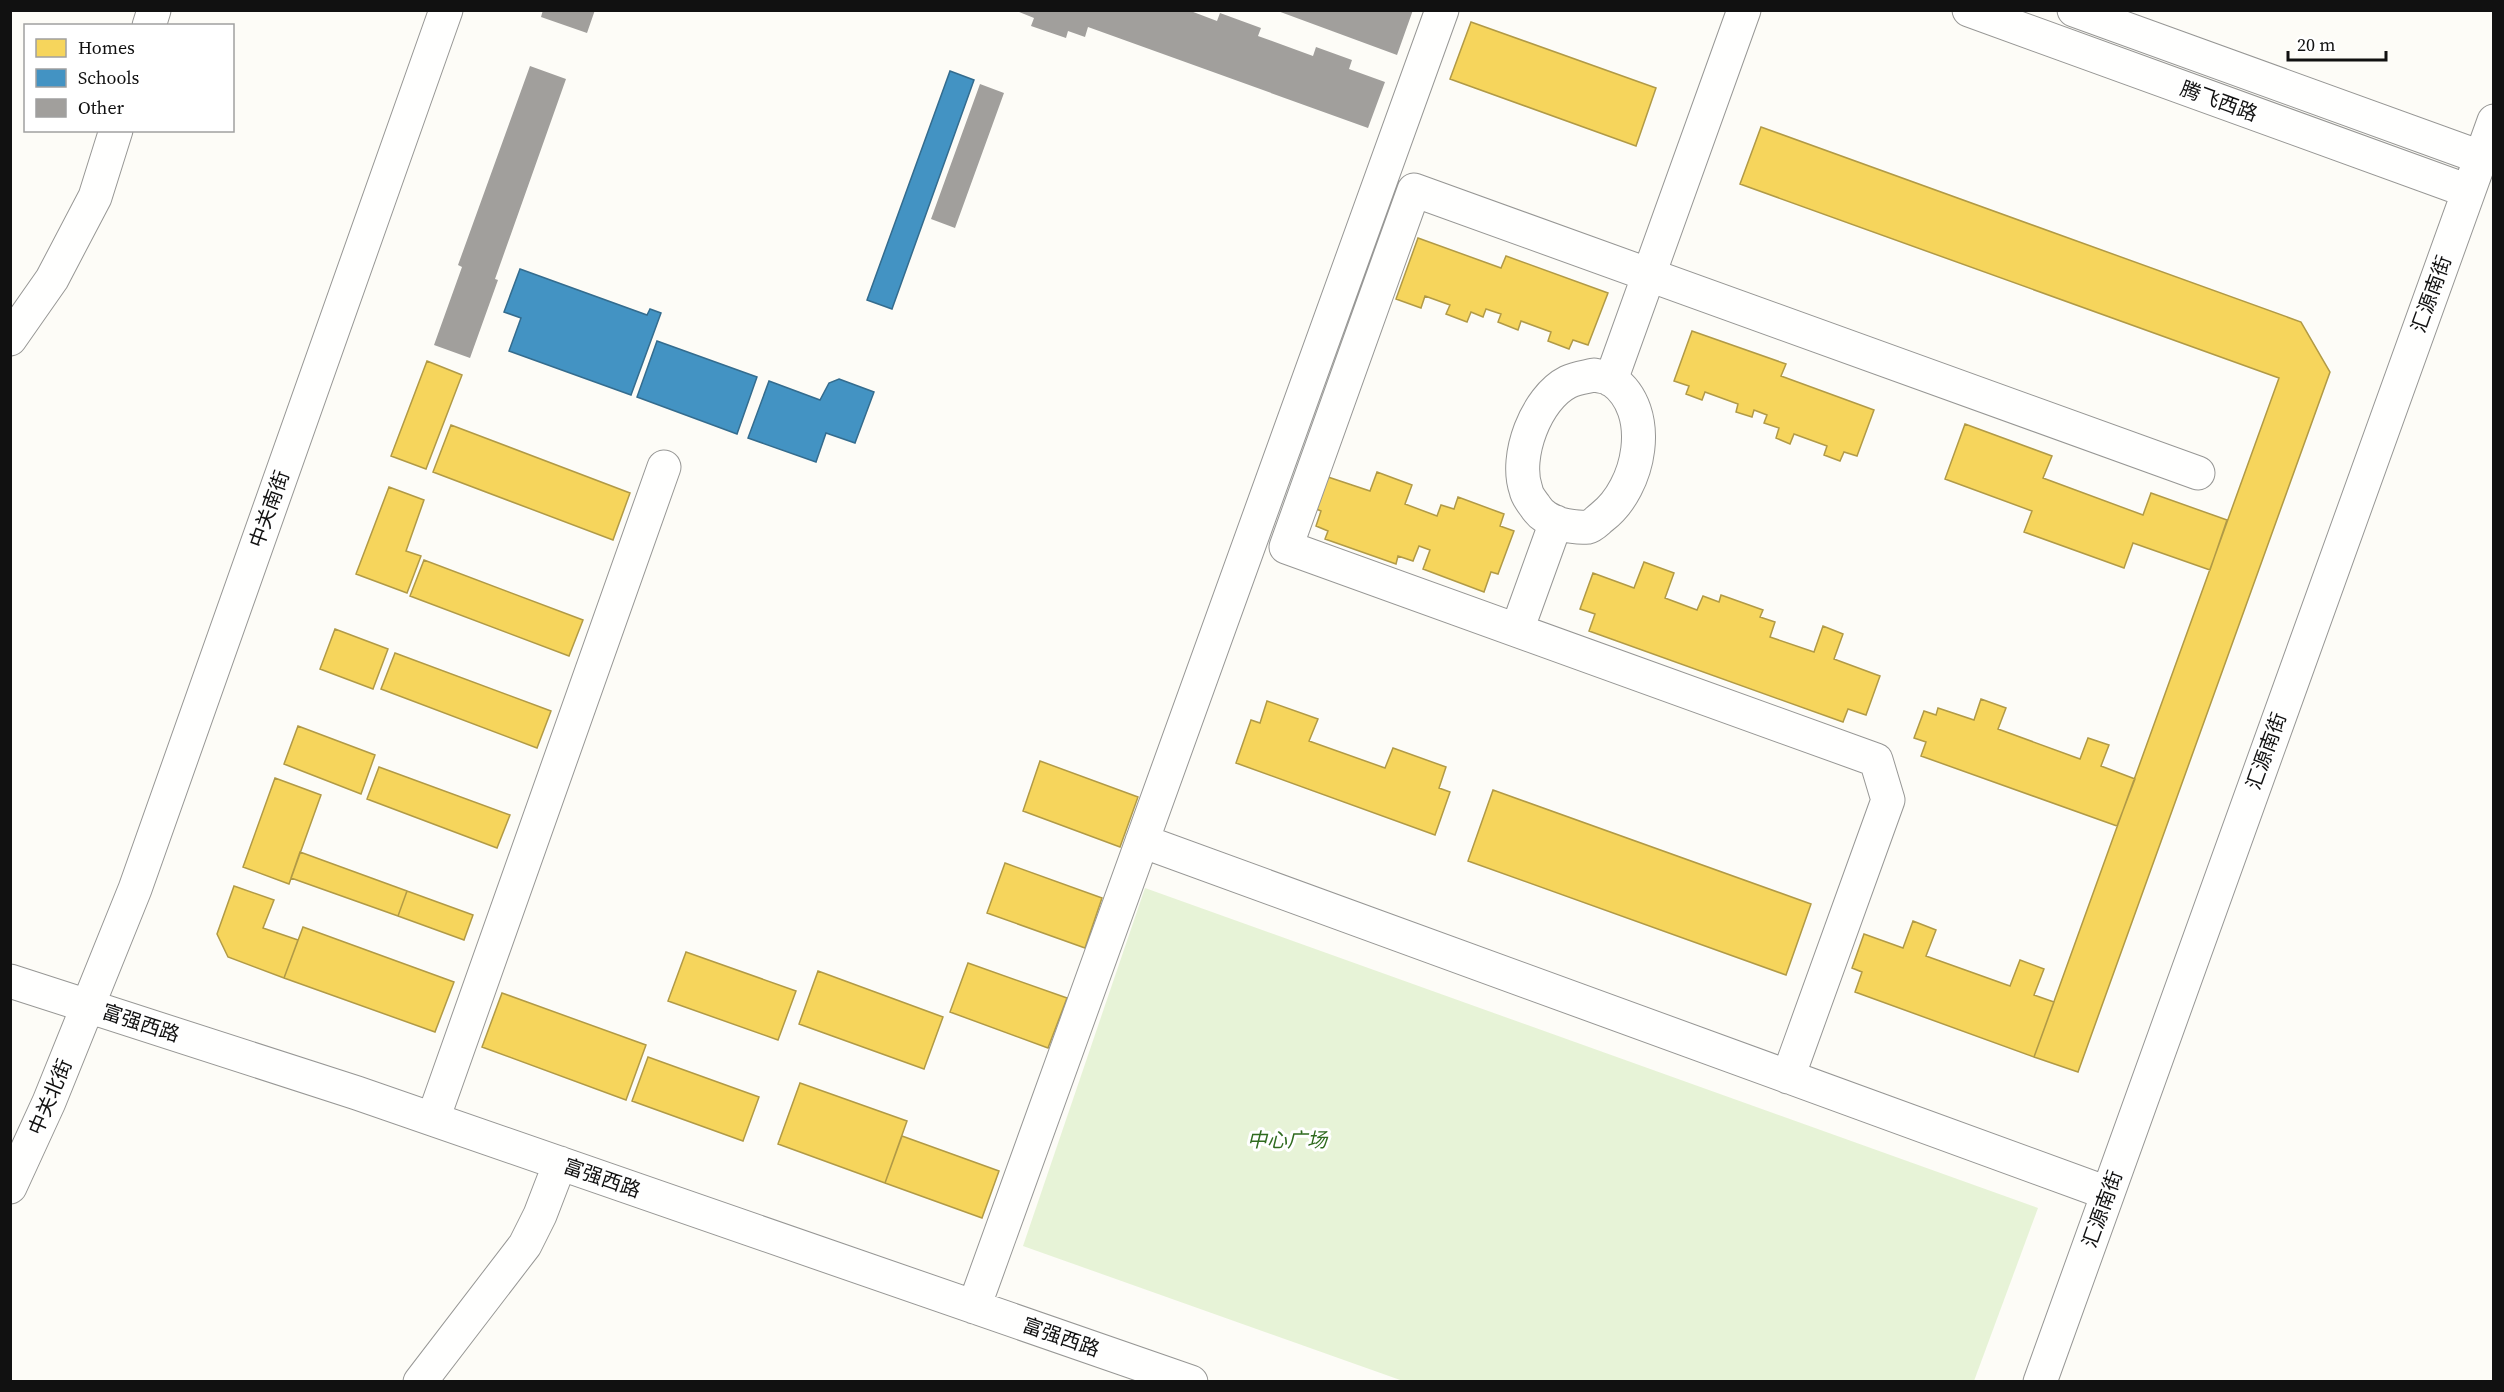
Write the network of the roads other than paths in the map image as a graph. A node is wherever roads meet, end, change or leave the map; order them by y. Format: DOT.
graph roads {
  1 [pos="446,10"];
  2 [pos="1442,10"];
  3 [pos="1744,10"];
  4 [pos="1969,10"];
  5 [pos="2074,10"];
  6 [pos="2493,121"];
  7 [pos="115,132"];
  8 [pos="2480,157"];
  9 [pos="2468,191"];
  10 [pos="1649,275"];
  11 [pos="10,339"];
  12 [pos="1611,380"];
  13 [pos="664,467"];
  14 [pos="2198,473"];
  15 [pos="1556,522"];
  16 [pos="1517,630"];
  17 [pos="1142,841"];
  18 [pos="10,981"];
  19 [pos="87,1006"];
  20 [pos="1788,1077"];
  21 [pos="433,1119"];
  22 [pos="560,1163"];
  23 [pos="10,1187"];
  24 [pos="2107,1193"];
  25 [pos="974,1307"];
  26 [pos="420,1382"];
  27 [pos="1191,1382"];
  28 [pos="2040,1382"];
  1 -- 19 [label="street, 中关南街"];
  2 -- 17 [label="street"];
  3 -- 10 [label="street"];
  4 -- 9 [label="street, 腾飞西路"];
  5 -- 8 [label="street, 腾飞西路"];
  6 -- 8 [label="street, 汇源南街"];
  7 -- 11 [label="street"];
  8 -- 9 [label="street, 汇源南街"];
  9 -- 24 [label="street, 汇源南街"];
  10 -- 12 [label="street"];
  10 -- 14 [label="street"];
  10 -- 16 [label="street"];
  12 -- 15 [label="street"];
  12 -- 15 [label="street"];
  13 -- 21 [label="street"];
  15 -- 16 [label="street"];
  16 -- 20 [label="street"];
  17 -- 20 [label="street"];
  17 -- 25 [label="street"];
  18 -- 19 [label="street, 富强西路"];
  19 -- 21 [label="street, 富强西路"];
  19 -- 23 [label="street, 中关北街"];
  20 -- 24 [label="street"];
  21 -- 22 [label="street, 富强西路"];
  22 -- 25 [label="street, 富强西路"];
  22 -- 26 [label="street"];
  24 -- 28 [label="street, 汇源南街"];
  25 -- 27 [label="street, 富强西路"];
}
